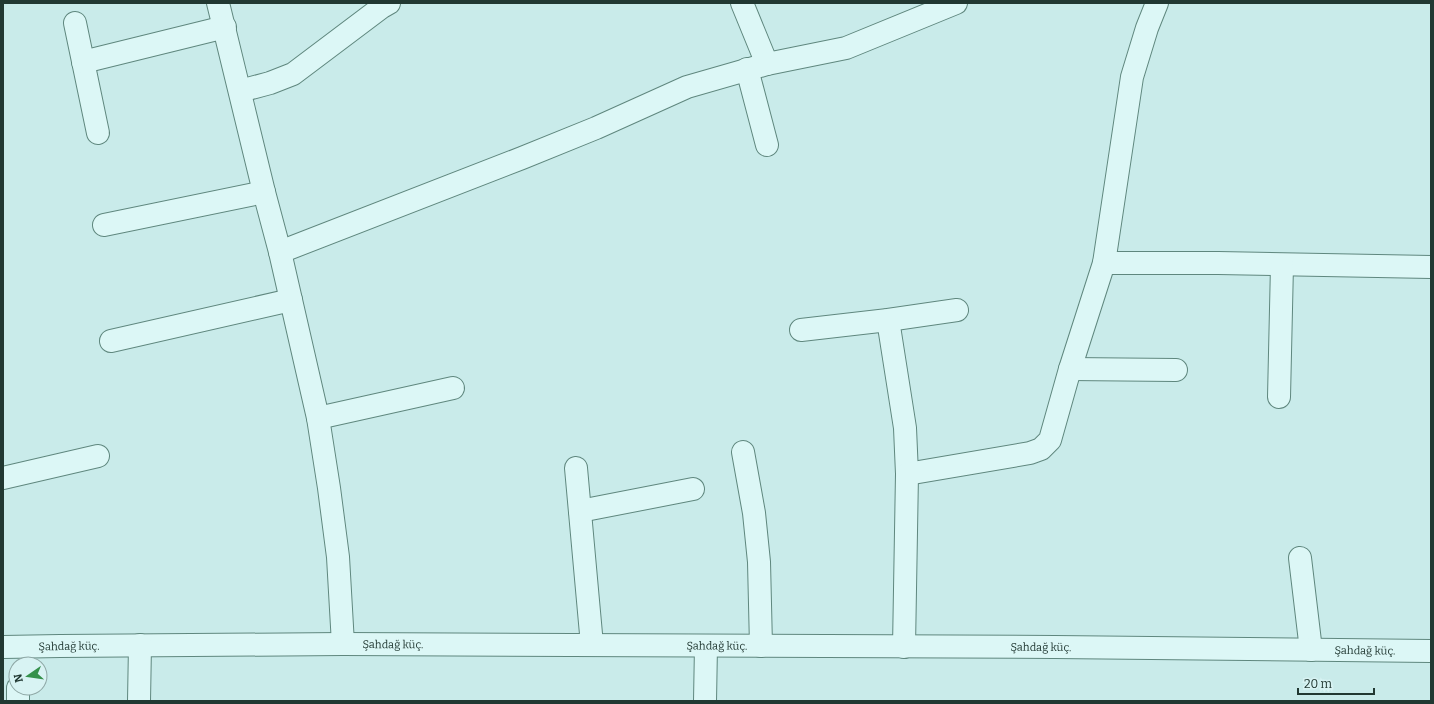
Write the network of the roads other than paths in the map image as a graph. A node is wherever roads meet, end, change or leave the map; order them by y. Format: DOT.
graph roads {
  1 [pos="218,3"];
  2 [pos="389,3"];
  3 [pos="742,3"];
  4 [pos="956,3"];
  5 [pos="1157,3"];
  6 [pos="75,23"];
  7 [pos="225,27"];
  8 [pos="83,62"];
  9 [pos="757,67"];
  10 [pos="240,91"];
  11 [pos="98,133"];
  12 [pos="767,145"];
  13 [pos="264,192"];
  14 [pos="104,225"];
  15 [pos="280,252"];
  16 [pos="1104,263"];
  17 [pos="1282,265"];
  18 [pos="1431,267"];
  19 [pos="291,300"];
  20 [pos="957,310"];
  21 [pos="888,320"];
  22 [pos="801,330"];
  23 [pos="111,341"];
  24 [pos="1070,369"];
  25 [pos="1176,370"];
  26 [pos="453,388"];
  27 [pos="1279,397"];
  28 [pos="318,418"];
  29 [pos="743,452"];
  30 [pos="98,456"];
  31 [pos="576,468"];
  32 [pos="907,474"];
  33 [pos="3,478"];
  34 [pos="693,489"];
  35 [pos="580,511"];
  36 [pos="1300,558"];
  37 [pos="343,644"];
  38 [pos="140,645"];
  39 [pos="592,645"];
  40 [pos="706,646"];
  41 [pos="761,646"];
  42 [pos="904,647"];
  43 [pos="1311,650"];
  44 [pos="1431,651"];
  45 [pos="13,653"];
  46 [pos="139,701"];
  47 [pos="705,701"];
  1 -- 7 [label="street"];
  2 -- 10 [label="street"];
  3 -- 9 [label="street"];
  4 -- 9 [label="street"];
  5 -- 16 [label="street"];
  6 -- 8 [label="street"];
  7 -- 8 [label="street"];
  7 -- 10 [label="street"];
  8 -- 11 [label="street"];
  9 -- 12 [label="street"];
  9 -- 15 [label="street"];
  10 -- 13 [label="street"];
  13 -- 14 [label="street"];
  13 -- 15 [label="street"];
  15 -- 19 [label="street"];
  16 -- 17 [label="street"];
  16 -- 24 [label="street"];
  17 -- 18 [label="street"];
  17 -- 27 [label="street"];
  19 -- 23 [label="street"];
  19 -- 28 [label="street"];
  20 -- 21 [label="street"];
  21 -- 22 [label="street"];
  21 -- 32 [label="street"];
  24 -- 25 [label="street"];
  24 -- 32 [label="street"];
  26 -- 28 [label="street"];
  28 -- 37 [label="street"];
  29 -- 41 [label="street"];
  30 -- 33 [label="street"];
  31 -- 35 [label="street"];
  32 -- 42 [label="street"];
  34 -- 35 [label="street"];
  35 -- 39 [label="street"];
  36 -- 43 [label="street"];
  37 -- 38 [label="street, Şahdağ küç."];
  37 -- 39 [label="street, Şahdağ küç."];
  38 -- 45 [label="street, Şahdağ küç."];
  38 -- 46 [label="street"];
  39 -- 40 [label="street, Şahdağ küç."];
  40 -- 41 [label="street, Şahdağ küç."];
  40 -- 47 [label="street"];
  41 -- 42 [label="street, Şahdağ küç."];
  42 -- 43 [label="street, Şahdağ küç."];
  43 -- 44 [label="street, Şahdağ küç."];
}
